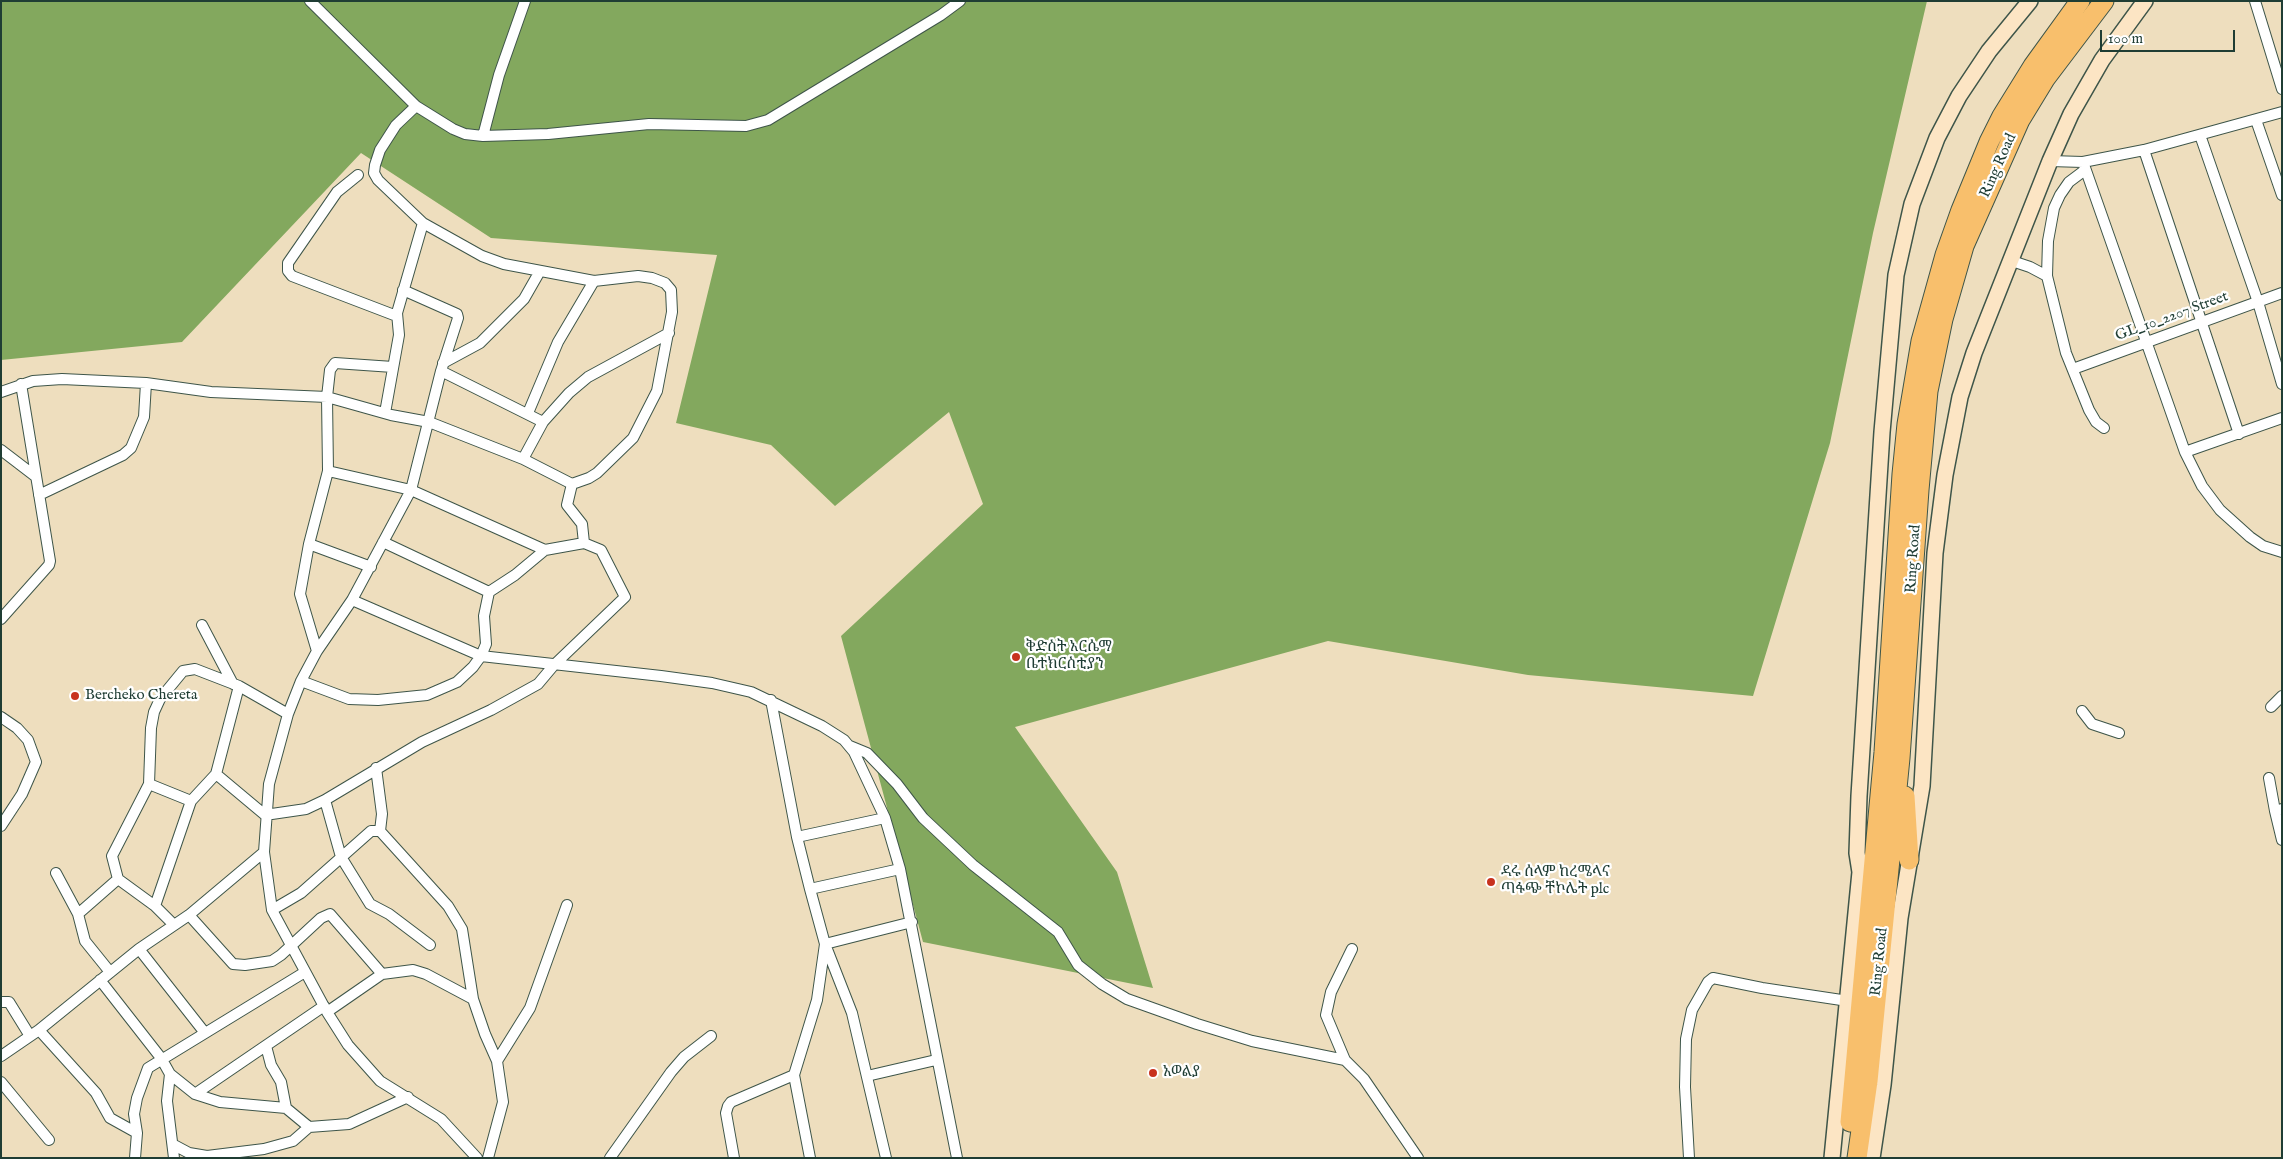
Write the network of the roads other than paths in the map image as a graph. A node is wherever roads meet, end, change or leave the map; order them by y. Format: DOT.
graph roads {
  1 [pos="310,1"];
  2 [pos="525,1"];
  3 [pos="960,1"];
  4 [pos="2030,1"];
  5 [pos="2080,1"];
  6 [pos="2104,1"];
  7 [pos="2145,1"];
  8 [pos="2255,1"];
  9 [pos="2282,89"];
  10 [pos="416,106"];
  11 [pos="2282,112"];
  12 [pos="2256,120"];
  13 [pos="483,136"];
  14 [pos="2200,136"];
  15 [pos="2144,150"];
  16 [pos="2050,161"];
  17 [pos="2084,166"];
  18 [pos="358,175"];
  19 [pos="2282,195"];
  20 [pos="423,223"];
  21 [pos="2012,261"];
  22 [pos="540,271"];
  23 [pos="2048,276"];
  24 [pos="594,281"];
  25 [pos="403,290"];
  26 [pos="2282,294"];
  27 [pos="2258,302"];
  28 [pos="397,313"];
  29 [pos="2202,322"];
  30 [pos="669,333"];
  31 [pos="2147,341"];
  32 [pos="393,367"];
  33 [pos="442,367"];
  34 [pos="2073,369"];
  35 [pos="146,383"];
  36 [pos="21,384"];
  37 [pos="2282,384"];
  38 [pos="1,392"];
  39 [pos="327,397"];
  40 [pos="385,413"];
  41 [pos="528,413"];
  42 [pos="2282,418"];
  43 [pos="428,422"];
  44 [pos="543,422"];
  45 [pos="2104,428"];
  46 [pos="2239,434"];
  47 [pos="1,450"];
  48 [pos="2185,452"];
  49 [pos="522,459"];
  50 [pos="328,471"];
  51 [pos="35,476"];
  52 [pos="572,484"];
  53 [pos="411,490"];
  54 [pos="39,495"];
  55 [pos="383,542"];
  56 [pos="584,543"];
  57 [pos="308,544"];
  58 [pos="545,550"];
  59 [pos="2282,552"];
  60 [pos="370,567"];
  61 [pos="489,592"];
  62 [pos="352,600"];
  63 [pos="1,619"];
  64 [pos="202,625"];
  65 [pos="317,651"];
  66 [pos="481,656"];
  67 [pos="554,665"];
  68 [pos="301,681"];
  69 [pos="236,685"];
  70 [pos="2282,696"];
  71 [pos="771,700"];
  72 [pos="2271,707"];
  73 [pos="2082,711"];
  74 [pos="288,714"];
  75 [pos="1,717"];
  76 [pos="2118,732"];
  77 [pos="850,746"];
  78 [pos="1892,755"];
  79 [pos="376,768"];
  80 [pos="216,774"];
  81 [pos="2269,778"];
  82 [pos="150,784"];
  83 [pos="325,800"];
  84 [pos="192,802"];
  85 [pos="2279,810"];
  86 [pos="265,815"];
  87 [pos="885,818"];
  88 [pos="1,826"];
  89 [pos="380,831"];
  90 [pos="797,837"];
  91 [pos="2282,840"];
  92 [pos="264,852"];
  93 [pos="341,857"];
  94 [pos="1909,860"];
  95 [pos="900,869"];
  96 [pos="1860,872"];
  97 [pos="56,873"];
  98 [pos="118,879"];
  99 [pos="810,889"];
  100 [pos="568,905"];
  101 [pos="155,906"];
  102 [pos="272,910"];
  103 [pos="78,914"];
  104 [pos="189,915"];
  105 [pos="912,922"];
  106 [pos="174,925"];
  107 [pos="1874,939"];
  108 [pos="825,944"];
  109 [pos="430,945"];
  110 [pos="292,946"];
  111 [pos="139,949"];
  112 [pos="1352,949"];
  113 [pos="110,972"];
  114 [pos="305,972"];
  115 [pos="382,974"];
  116 [pos="100,980"];
  117 [pos="473,999"];
  118 [pos="1848,1001"];
  119 [pos="1,1002"];
  120 [pos="325,1009"];
  121 [pos="39,1030"];
  122 [pos="205,1033"];
  123 [pos="30,1036"];
  124 [pos="711,1036"];
  125 [pos="266,1046"];
  126 [pos="1,1056"];
  127 [pos="161,1058"];
  128 [pos="936,1060"];
  129 [pos="1346,1060"];
  130 [pos="497,1061"];
  131 [pos="170,1074"];
  132 [pos="794,1075"];
  133 [pos="867,1076"];
  134 [pos="2,1084"];
  135 [pos="195,1094"];
  136 [pos="408,1097"];
  137 [pos="286,1108"];
  138 [pos="309,1127"];
  139 [pos="137,1133"];
  140 [pos="49,1140"];
  141 [pos="174,1145"];
  142 [pos="264,1154"];
  143 [pos="135,1158"];
  144 [pos="174,1158"];
  145 [pos="477,1158"];
  146 [pos="488,1158"];
  147 [pos="610,1158"];
  148 [pos="734,1158"];
  149 [pos="810,1158"];
  150 [pos="886,1158"];
  151 [pos="958,1158"];
  152 [pos="1418,1158"];
  153 [pos="1689,1158"];
  154 [pos="1832,1158"];
  155 [pos="1845,1158"];
  156 [pos="1857,1158"];
  157 [pos="1872,1158"];
  1 -- 10 [label="street"];
  2 -- 13 [label="street"];
  3 -- 13 [label="street"];
  4 -- 96 [label="main road"];
  5 -- 78 [label="highway, Ring Road"];
  6 -- 78 [label="highway, Ring Road"];
  7 -- 16 [label="main road, Ring Road"];
  8 -- 9 [label="street"];
  10 -- 13 [label="street"];
  10 -- 20 [label="street"];
  11 -- 12 [label="street"];
  12 -- 14 [label="street"];
  12 -- 19 [label="street"];
  14 -- 15 [label="street"];
  14 -- 27 [label="street"];
  15 -- 17 [label="street"];
  15 -- 29 [label="street"];
  16 -- 17 [label="street"];
  16 -- 21 [label="main road, Ring Road"];
  17 -- 23 [label="street"];
  17 -- 31 [label="street"];
  18 -- 28 [label="street"];
  20 -- 22 [label="street"];
  20 -- 25 [label="street"];
  21 -- 23 [label="street"];
  21 -- 94 [label="main road, Ring Road"];
  22 -- 24 [label="street"];
  22 -- 33 [label="street"];
  23 -- 34 [label="street"];
  24 -- 30 [label="street"];
  24 -- 41 [label="street"];
  25 -- 28 [label="street"];
  25 -- 33 [label="street"];
  26 -- 27 [label="street, GL_10_2207 Street"];
  27 -- 29 [label="street, GL_10_2207 Street"];
  27 -- 37 [label="street"];
  28 -- 32 [label="street"];
  29 -- 31 [label="street, GL_10_2207 Street"];
  29 -- 46 [label="street"];
  30 -- 44 [label="street"];
  30 -- 52 [label="street"];
  31 -- 34 [label="street, GL_10_2207 Street"];
  31 -- 48 [label="street"];
  32 -- 39 [label="street"];
  32 -- 40 [label="street"];
  33 -- 41 [label="street"];
  33 -- 43 [label="street"];
  34 -- 45 [label="street"];
  35 -- 36 [label="street"];
  35 -- 39 [label="street"];
  35 -- 54 [label="street"];
  36 -- 38 [label="street"];
  36 -- 51 [label="street"];
  39 -- 40 [label="street"];
  39 -- 50 [label="street"];
  40 -- 43 [label="street"];
  41 -- 44 [label="street"];
  42 -- 46 [label="street"];
  43 -- 49 [label="street"];
  43 -- 53 [label="street"];
  44 -- 49 [label="street"];
  46 -- 48 [label="street"];
  47 -- 51 [label="street"];
  48 -- 59 [label="street"];
  49 -- 52 [label="street"];
  50 -- 53 [label="street"];
  50 -- 57 [label="street"];
  51 -- 54 [label="street"];
  52 -- 56 [label="street"];
  53 -- 55 [label="street"];
  53 -- 58 [label="street"];
  54 -- 63 [label="street"];
  55 -- 60 [label="street"];
  55 -- 61 [label="street"];
  56 -- 58 [label="street"];
  56 -- 67 [label="street"];
  57 -- 60 [label="street"];
  57 -- 65 [label="street"];
  58 -- 61 [label="street"];
  60 -- 62 [label="street"];
  61 -- 66 [label="street"];
  62 -- 65 [label="street"];
  62 -- 66 [label="street"];
  64 -- 69 [label="street"];
  65 -- 68 [label="street"];
  66 -- 67 [label="street"];
  66 -- 68 [label="street"];
  67 -- 71 [label="street"];
  67 -- 79 [label="street"];
  68 -- 74 [label="street"];
  69 -- 74 [label="street"];
  69 -- 80 [label="street"];
  69 -- 82 [label="street"];
  70 -- 72 [label="street"];
  71 -- 77 [label="street"];
  71 -- 90 [label="street"];
  73 -- 76 [label="street"];
  74 -- 86 [label="street"];
  75 -- 88 [label="street"];
  77 -- 87 [label="street"];
  77 -- 129 [label="street"];
  78 -- 94 [label="highway"];
  78 -- 96 [label="highway"];
  78 -- 107 [label="highway, Ring Road"];
  79 -- 83 [label="street"];
  79 -- 89 [label="street"];
  80 -- 84 [label="street"];
  80 -- 86 [label="street"];
  81 -- 85 [label="street"];
  82 -- 84 [label="street"];
  82 -- 98 [label="street"];
  83 -- 86 [label="street"];
  83 -- 93 [label="street"];
  84 -- 101 [label="street"];
  85 -- 91 [label="street"];
  86 -- 92 [label="street"];
  87 -- 90 [label="street"];
  87 -- 95 [label="street"];
  89 -- 93 [label="street"];
  89 -- 117 [label="street"];
  90 -- 99 [label="street"];
  92 -- 102 [label="street"];
  92 -- 104 [label="street"];
  93 -- 102 [label="street"];
  93 -- 109 [label="street"];
  94 -- 157 [label="main road, Ring Road"];
  95 -- 99 [label="street"];
  95 -- 105 [label="street"];
  96 -- 118 [label="main road"];
  97 -- 103 [label="street"];
  98 -- 101 [label="street"];
  98 -- 103 [label="street"];
  99 -- 108 [label="street"];
  100 -- 130 [label="street"];
  101 -- 106 [label="street"];
  102 -- 110 [label="street"];
  103 -- 113 [label="street"];
  104 -- 106 [label="street"];
  104 -- 110 [label="street"];
  105 -- 108 [label="street"];
  105 -- 128 [label="street"];
  106 -- 111 [label="street"];
  107 -- 155 [label="highway, Ring Road"];
  107 -- 156 [label="highway, Ring Road"];
  108 -- 132 [label="street"];
  108 -- 133 [label="street"];
  110 -- 114 [label="street"];
  110 -- 115 [label="street"];
  111 -- 113 [label="street"];
  111 -- 122 [label="street"];
  112 -- 129 [label="street"];
  113 -- 116 [label="street"];
  114 -- 120 [label="street"];
  114 -- 122 [label="street"];
  115 -- 117 [label="street"];
  115 -- 120 [label="street"];
  116 -- 121 [label="street"];
  116 -- 127 [label="street"];
  117 -- 130 [label="street"];
  118 -- 153 [label="street"];
  118 -- 154 [label="main road"];
  119 -- 123 [label="street"];
  120 -- 125 [label="street"];
  120 -- 136 [label="street"];
  121 -- 123 [label="street"];
  121 -- 139 [label="street"];
  122 -- 127 [label="street"];
  123 -- 126 [label="street"];
  124 -- 147 [label="street"];
  125 -- 135 [label="street"];
  125 -- 137 [label="street"];
  127 -- 131 [label="street"];
  127 -- 139 [label="street"];
  128 -- 133 [label="street"];
  128 -- 151 [label="street"];
  129 -- 152 [label="street"];
  130 -- 146 [label="street"];
  131 -- 135 [label="street"];
  131 -- 141 [label="street"];
  132 -- 148 [label="street"];
  132 -- 149 [label="street"];
  133 -- 150 [label="street"];
  134 -- 140 [label="street"];
  135 -- 137 [label="street"];
  136 -- 138 [label="street"];
  136 -- 145 [label="street"];
  137 -- 138 [label="street"];
  138 -- 142 [label="street"];
  139 -- 143 [label="street"];
  141 -- 142 [label="street"];
  141 -- 144 [label="street"];
}
